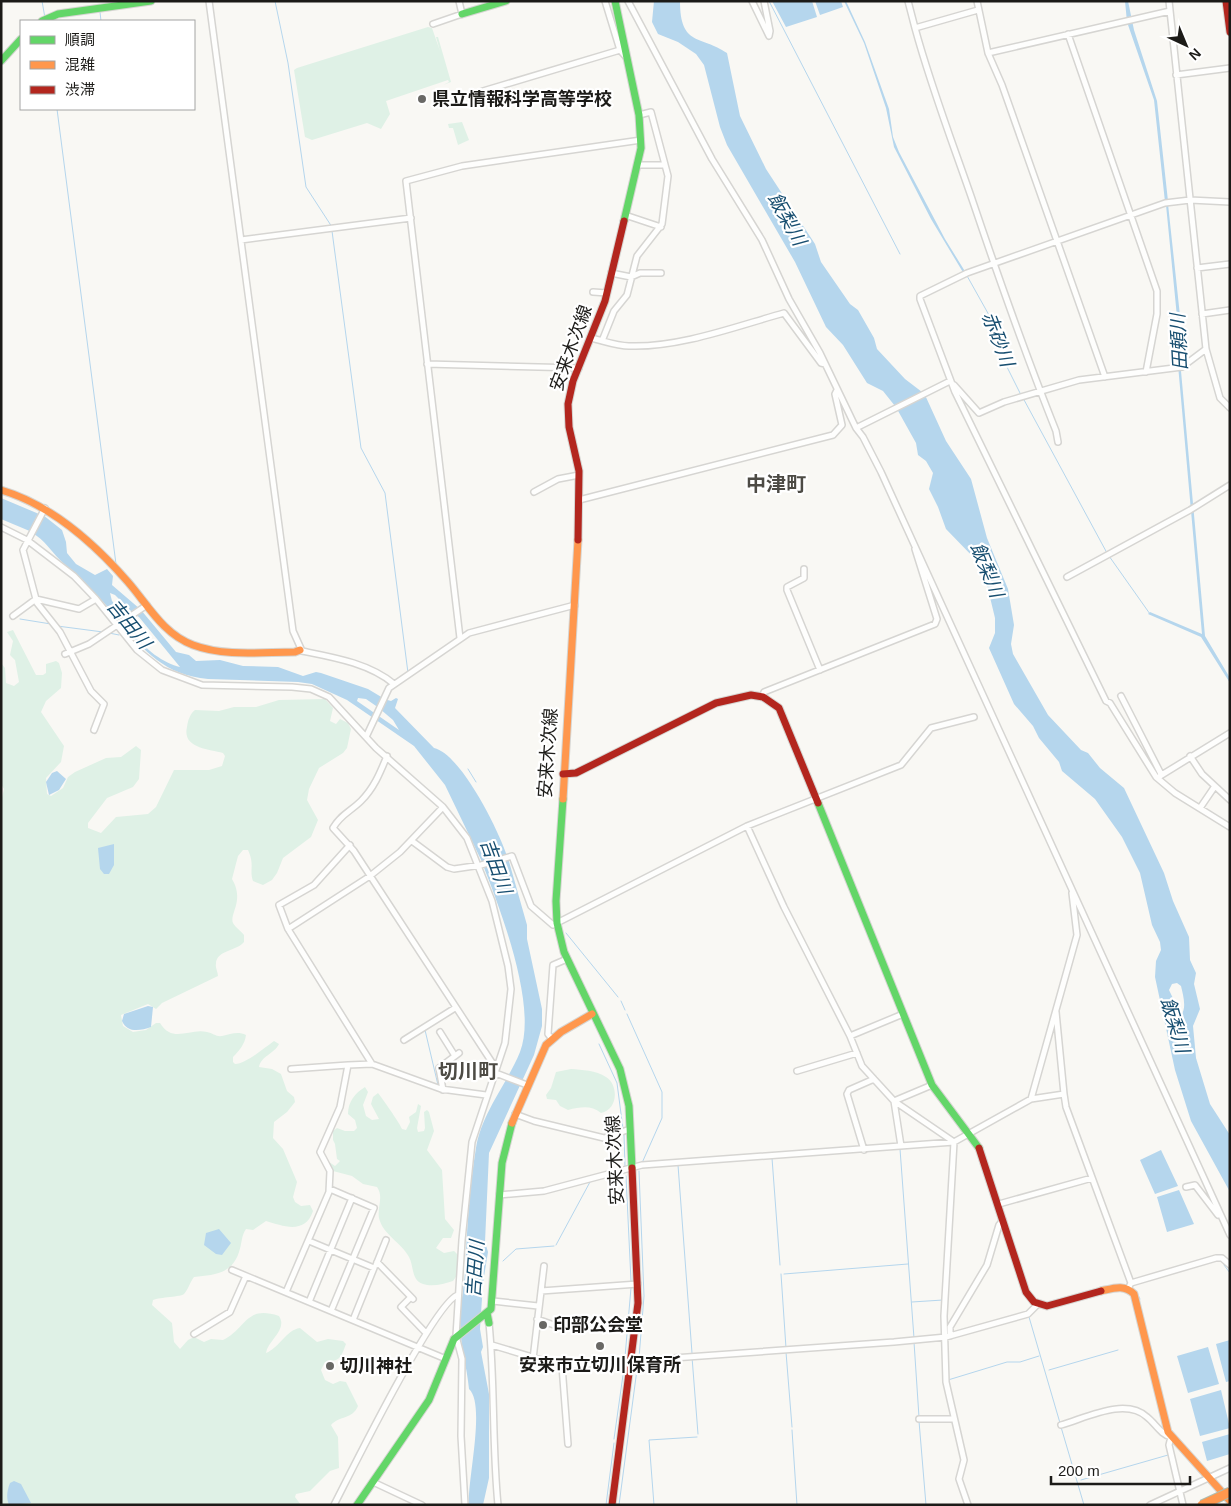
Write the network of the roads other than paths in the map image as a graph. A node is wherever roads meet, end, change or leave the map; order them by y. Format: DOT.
graph roads {
  1 [pos="151,1"];
  2 [pos="209,1"];
  3 [pos="459,1"];
  4 [pos="506,1"];
  5 [pos="605,1"];
  6 [pos="615,1"];
  7 [pos="628,1"];
  8 [pos="752,1"];
  9 [pos="764,1"];
  10 [pos="908,1"];
  11 [pos="977,1"];
  12 [pos="1169,1"];
  13 [pos="1226,1"];
  14 [pos="978,10"];
  15 [pos="1170,11"];
  16 [pos="462,14"];
  17 [pos="44,20"];
  18 [pos="433,24"];
  19 [pos="915,28"];
  20 [pos="1230,32"];
  21 [pos="1068,34"];
  22 [pos="20,40"];
  23 [pos="620,50"];
  24 [pos="988,53"];
  25 [pos="628,59"];
  26 [pos="1,61"];
  27 [pos="1230,68"];
  28 [pos="1176,75"];
  29 [pos="473,94"];
  30 [pos="639,115"];
  31 [pos="641,140"];
  32 [pos="638,165"];
  33 [pos="665,165"];
  34 [pos="1190,200"];
  35 [pos="1230,202"];
  36 [pos="1130,215"];
  37 [pos="625,216"];
  38 [pos="411,218"];
  39 [pos="661,227"];
  40 [pos="241,240"];
  41 [pos="1057,242"];
  42 [pos="994,264"];
  43 [pos="1230,264"];
  44 [pos="1197,268"];
  45 [pos="612,272"];
  46 [pos="662,273"];
  47 [pos="632,277"];
  48 [pos="592,292"];
  49 [pos="607,293"];
  50 [pos="1230,310"];
  51 [pos="1202,314"];
  52 [pos="592,338"];
  53 [pos="602,341"];
  54 [pos="1206,349"];
  55 [pos="427,364"];
  56 [pos="825,364"];
  57 [pos="579,368"];
  58 [pos="1146,372"];
  59 [pos="1105,378"];
  60 [pos="949,381"];
  61 [pos="837,390"];
  62 [pos="1040,391"];
  63 [pos="1230,408"];
  64 [pos="858,427"];
  65 [pos="1058,442"];
  66 [pos="579,475"];
  67 [pos="1230,486"];
  68 [pos="1,490"];
  69 [pos="534,492"];
  70 [pos="579,500"];
  71 [pos="44,510"];
  72 [pos="1,527"];
  73 [pos="28,539"];
  74 [pos="912,539"];
  75 [pos="804,569"];
  76 [pos="1067,577"];
  77 [pos="36,599"];
  78 [pos="96,599"];
  79 [pos="575,605"];
  80 [pos="145,606"];
  81 [pos="13,616"];
  82 [pos="117,624"];
  83 [pos="460,638"];
  84 [pos="300,650"];
  85 [pos="68,653"];
  86 [pos="820,670"];
  87 [pos="394,684"];
  88 [pos="1121,696"];
  89 [pos="763,697"];
  90 [pos="974,717"];
  91 [pos="94,730"];
  92 [pos="1230,733"];
  93 [pos="366,737"];
  94 [pos="387,756"];
  95 [pos="1190,756"];
  96 [pos="563,774"];
  97 [pos="1160,776"];
  98 [pos="1215,786"];
  99 [pos="817,798"];
  100 [pos="1230,800"];
  101 [pos="443,807"];
  102 [pos="1200,808"];
  103 [pos="747,826"];
  104 [pos="1230,827"];
  105 [pos="412,840"];
  106 [pos="350,846"];
  107 [pos="480,865"];
  108 [pos="370,876"];
  109 [pos="1071,885"];
  110 [pos="557,923"];
  111 [pos="288,929"];
  112 [pos="567,959"];
  113 [pos="455,1008"];
  114 [pos="1056,1012"];
  115 [pos="592,1014"];
  116 [pos="903,1014"];
  117 [pos="440,1032"];
  118 [pos="850,1036"];
  119 [pos="552,1039"];
  120 [pos="404,1040"];
  121 [pos="857,1053"];
  122 [pos="372,1064"];
  123 [pos="348,1065"];
  124 [pos="291,1069"];
  125 [pos="495,1071"];
  126 [pos="797,1071"];
  127 [pos="874,1079"];
  128 [pos="525,1084"];
  129 [pos="932,1085"];
  130 [pos="443,1090"];
  131 [pos="1064,1094"];
  132 [pos="486,1096"];
  133 [pos="1031,1099"];
  134 [pos="894,1101"];
  135 [pos="515,1114"];
  136 [pos="630,1129"];
  137 [pos="970,1133"];
  138 [pos="954,1142"];
  139 [pos="901,1146"];
  140 [pos="864,1150"];
  141 [pos="632,1167"];
  142 [pos="1092,1178"];
  143 [pos="1186,1187"];
  144 [pos="330,1189"];
  145 [pos="499,1194"];
  146 [pos="352,1198"];
  147 [pos="999,1204"];
  148 [pos="1222,1218"];
  149 [pos="1003,1220"];
  150 [pos="1230,1235"];
  151 [pos="386,1240"];
  152 [pos="309,1241"];
  153 [pos="331,1250"];
  154 [pos="352,1259"];
  155 [pos="377,1262"];
  156 [pos="1230,1265"];
  157 [pos="544,1266"];
  158 [pos="374,1268"];
  159 [pos="232,1270"];
  160 [pos="246,1276"];
  161 [pos="638,1284"];
  162 [pos="1129,1286"];
  163 [pos="541,1291"];
  164 [pos="286,1292"];
  165 [pos="458,1295"];
  166 [pos="493,1300"];
  167 [pos="309,1302"];
  168 [pos="1038,1304"];
  169 [pos="538,1306"];
  170 [pos="331,1311"];
  171 [pos="488,1317"];
  172 [pos="537,1319"];
  173 [pos="353,1320"];
  174 [pos="554,1325"];
  175 [pos="426,1333"];
  176 [pos="194,1334"];
  177 [pos="457,1335"];
  178 [pos="948,1337"];
  179 [pos="492,1346"];
  180 [pos="418,1347"];
  181 [pos="533,1358"];
  182 [pos="446,1359"];
  183 [pos="632,1361"];
  184 [pos="562,1366"];
  185 [pos="919,1419"];
  186 [pos="954,1419"];
  187 [pos="1061,1425"];
  188 [pos="1171,1437"];
  189 [pos="568,1444"];
  190 [pos="1230,1468"];
  191 [pos="1207,1477"];
  192 [pos="373,1482"];
  193 [pos="1179,1490"];
  194 [pos="1230,1493"];
  195 [pos="1230,1501"];
  196 [pos="334,1505"];
  197 [pos="357,1505"];
  198 [pos="422,1505"];
  199 [pos="465,1505"];
  200 [pos="498,1505"];
  201 [pos="612,1505"];
  202 [pos="968,1505"];
  203 [pos="1150,1505"];
  204 [pos="1183,1505"];
  205 [pos="1202,1505"];
  206 [pos="1208,1505"];
  1 -- 17 [label="main road"];
  2 -- 40 [label="street"];
  3 -- 16 [label="street"];
  4 -- 16 [label="main road"];
  5 -- 23 [label="street"];
  6 -- 25 [label="main road, 安来木次線"];
  7 -- 56 [label="street"];
  8 -- 9 [label="street"];
  10 -- 19 [label="street"];
  11 -- 14 [label="street"];
  12 -- 15 [label="street"];
  13 -- 20 [label="main road"];
  14 -- 19 [label="street"];
  14 -- 24 [label="street"];
  15 -- 21 [label="street"];
  15 -- 28 [label="street"];
  16 -- 18 [label="street"];
  19 -- 42 [label="street"];
  21 -- 24 [label="street"];
  21 -- 36 [label="street"];
  22 -- 26 [label="main road"];
  23 -- 25 [label="street"];
  23 -- 29 [label="street"];
  24 -- 41 [label="street"];
  25 -- 30 [label="main road, 安来木次線"];
  27 -- 28 [label="street"];
  28 -- 34 [label="street"];
  30 -- 31 [label="main road, 安来木次線"];
  30 -- 33 [label="street"];
  31 -- 32 [label="main road, 安来木次線"];
  31 -- 38 [label="street"];
  32 -- 33 [label="street"];
  32 -- 37 [label="main road, 安来木次線"];
  33 -- 39 [label="street"];
  34 -- 35 [label="street"];
  34 -- 36 [label="street"];
  34 -- 44 [label="street"];
  36 -- 41 [label="street"];
  36 -- 58 [label="street"];
  37 -- 39 [label="street"];
  37 -- 45 [label="main road, 安来木次線"];
  38 -- 40 [label="street"];
  38 -- 55 [label="street"];
  39 -- 47 [label="street"];
  40 -- 84 [label="street"];
  41 -- 42 [label="street"];
  41 -- 59 [label="street"];
  42 -- 60 [label="street"];
  42 -- 62 [label="street"];
  43 -- 44 [label="street"];
  44 -- 51 [label="street"];
  45 -- 47 [label="street"];
  45 -- 49 [label="main road, 安来木次線"];
  46 -- 47 [label="street"];
  47 -- 53 [label="street"];
  48 -- 49 [label="street"];
  49 -- 52 [label="main road, 安来木次線"];
  50 -- 51 [label="street"];
  51 -- 54 [label="street"];
  52 -- 53 [label="street"];
  52 -- 57 [label="main road, 安来木次線"];
  53 -- 56 [label="street"];
  54 -- 58 [label="street"];
  54 -- 63 [label="street"];
  55 -- 57 [label="street"];
  55 -- 83 [label="street"];
  56 -- 61 [label="street"];
  57 -- 66 [label="main road, 安来木次線"];
  58 -- 59 [label="street"];
  59 -- 62 [label="street"];
  60 -- 62 [label="street"];
  60 -- 64 [label="street"];
  60 -- 97 [label="street"];
  61 -- 64 [label="street"];
  61 -- 70 [label="street"];
  62 -- 65 [label="street"];
  64 -- 74 [label="street"];
  66 -- 69 [label="street"];
  66 -- 70 [label="main road, 安来木次線"];
  67 -- 76 [label="street"];
  68 -- 71 [label="main road"];
  70 -- 79 [label="main road, 安来木次線"];
  71 -- 73 [label="street"];
  71 -- 80 [label="main road"];
  72 -- 73 [label="street"];
  73 -- 77 [label="street"];
  73 -- 78 [label="street"];
  74 -- 86 [label="street"];
  74 -- 109 [label="street"];
  75 -- 86 [label="street"];
  77 -- 78 [label="street"];
  77 -- 81 [label="street"];
  77 -- 85 [label="street"];
  78 -- 82 [label="street"];
  79 -- 83 [label="street"];
  79 -- 96 [label="main road, 安来木次線"];
  80 -- 82 [label="street"];
  80 -- 84 [label="main road"];
  82 -- 85 [label="street"];
  82 -- 93 [label="street"];
  83 -- 87 [label="street"];
  84 -- 87 [label="street"];
  85 -- 91 [label="street"];
  86 -- 89 [label="street"];
  87 -- 93 [label="street"];
  88 -- 97 [label="street"];
  89 -- 96 [label="main road"];
  89 -- 99 [label="main road"];
  90 -- 99 [label="street"];
  92 -- 95 [label="street"];
  93 -- 94 [label="street"];
  94 -- 101 [label="street"];
  94 -- 106 [label="street"];
  95 -- 97 [label="street"];
  95 -- 98 [label="street"];
  96 -- 110 [label="main road, 安来木次線"];
  97 -- 102 [label="street"];
  98 -- 100 [label="street"];
  98 -- 102 [label="street"];
  99 -- 103 [label="street"];
  99 -- 116 [label="main road"];
  101 -- 105 [label="street"];
  101 -- 107 [label="street"];
  102 -- 104 [label="street"];
  103 -- 110 [label="street"];
  103 -- 118 [label="street"];
  105 -- 107 [label="street"];
  105 -- 108 [label="street"];
  106 -- 108 [label="street"];
  106 -- 111 [label="street"];
  107 -- 110 [label="street"];
  107 -- 125 [label="street"];
  108 -- 111 [label="street"];
  108 -- 113 [label="street"];
  109 -- 114 [label="street"];
  109 -- 148 [label="street"];
  110 -- 112 [label="main road, 安来木次線"];
  111 -- 122 [label="street"];
  112 -- 115 [label="main road, 安来木次線"];
  112 -- 119 [label="street"];
  113 -- 120 [label="street"];
  113 -- 125 [label="street"];
  114 -- 131 [label="street"];
  114 -- 133 [label="street"];
  115 -- 119 [label="main road"];
  115 -- 136 [label="main road, 安来木次線"];
  116 -- 118 [label="street"];
  116 -- 129 [label="main road"];
  117 -- 130 [label="street"];
  118 -- 121 [label="street"];
  119 -- 128 [label="main road"];
  121 -- 126 [label="street"];
  121 -- 127 [label="street"];
  122 -- 123 [label="street"];
  122 -- 130 [label="street"];
  123 -- 124 [label="street"];
  123 -- 144 [label="street"];
  125 -- 128 [label="street"];
  125 -- 132 [label="street"];
  127 -- 134 [label="street"];
  127 -- 140 [label="street"];
  128 -- 135 [label="main road"];
  129 -- 134 [label="street"];
  129 -- 137 [label="main road"];
  130 -- 132 [label="street"];
  131 -- 133 [label="street"];
  131 -- 142 [label="street"];
  132 -- 165 [label="street"];
  133 -- 137 [label="street"];
  134 -- 138 [label="street"];
  134 -- 139 [label="street"];
  135 -- 136 [label="street"];
  135 -- 145 [label="main road"];
  136 -- 141 [label="main road, 安来木次線"];
  137 -- 138 [label="street"];
  137 -- 147 [label="main road"];
  138 -- 139 [label="street"];
  138 -- 178 [label="street"];
  139 -- 140 [label="street"];
  140 -- 141 [label="street"];
  141 -- 145 [label="street"];
  141 -- 161 [label="main road, 安来木次線"];
  142 -- 147 [label="street"];
  142 -- 162 [label="street"];
  143 -- 148 [label="street"];
  144 -- 146 [label="street"];
  144 -- 152 [label="street"];
  145 -- 166 [label="main road"];
  146 -- 153 [label="street"];
  146 -- 154 [label="street"];
  147 -- 149 [label="main road"];
  148 -- 150 [label="street"];
  149 -- 168 [label="main road"];
  149 -- 178 [label="street"];
  151 -- 155 [label="street"];
  152 -- 153 [label="street"];
  152 -- 164 [label="street"];
  153 -- 154 [label="street"];
  153 -- 167 [label="street"];
  154 -- 158 [label="street"];
  154 -- 170 [label="street"];
  155 -- 158 [label="street"];
  155 -- 175 [label="street"];
  156 -- 162 [label="street"];
  157 -- 163 [label="street"];
  158 -- 173 [label="street"];
  159 -- 160 [label="street"];
  160 -- 164 [label="street"];
  160 -- 176 [label="street"];
  161 -- 163 [label="street"];
  161 -- 183 [label="main road, 安来木次線"];
  162 -- 168 [label="main road"];
  162 -- 188 [label="main road"];
  163 -- 169 [label="street"];
  164 -- 167 [label="street"];
  165 -- 175 [label="street"];
  165 -- 177 [label="street"];
  166 -- 169 [label="street"];
  166 -- 171 [label="main road"];
  167 -- 170 [label="street"];
  168 -- 178 [label="street"];
  169 -- 172 [label="street"];
  170 -- 173 [label="street"];
  171 -- 177 [label="main road"];
  171 -- 179 [label="street"];
  172 -- 174 [label="street"];
  172 -- 181 [label="street"];
  173 -- 180 [label="street"];
  175 -- 180 [label="street"];
  177 -- 182 [label="main road"];
  177 -- 199 [label="street"];
  178 -- 183 [label="street"];
  178 -- 186 [label="street"];
  179 -- 181 [label="street"];
  179 -- 200 [label="street"];
  180 -- 182 [label="street"];
  180 -- 196 [label="street"];
  181 -- 184 [label="street"];
  182 -- 192 [label="main road"];
  183 -- 184 [label="street"];
  183 -- 201 [label="main road, 安来木次線"];
  184 -- 189 [label="street"];
  185 -- 186 [label="street"];
  186 -- 202 [label="street"];
  187 -- 188 [label="street"];
  188 -- 191 [label="main road"];
  188 -- 193 [label="street"];
  190 -- 191 [label="street"];
  191 -- 193 [label="street"];
  191 -- 195 [label="main road"];
  192 -- 197 [label="main road"];
  192 -- 198 [label="street"];
  193 -- 203 [label="street"];
  193 -- 204 [label="street"];
  194 -- 205 [label="main road, bridge"];
  194 -- 206 [label="main road, bridge"];
}
